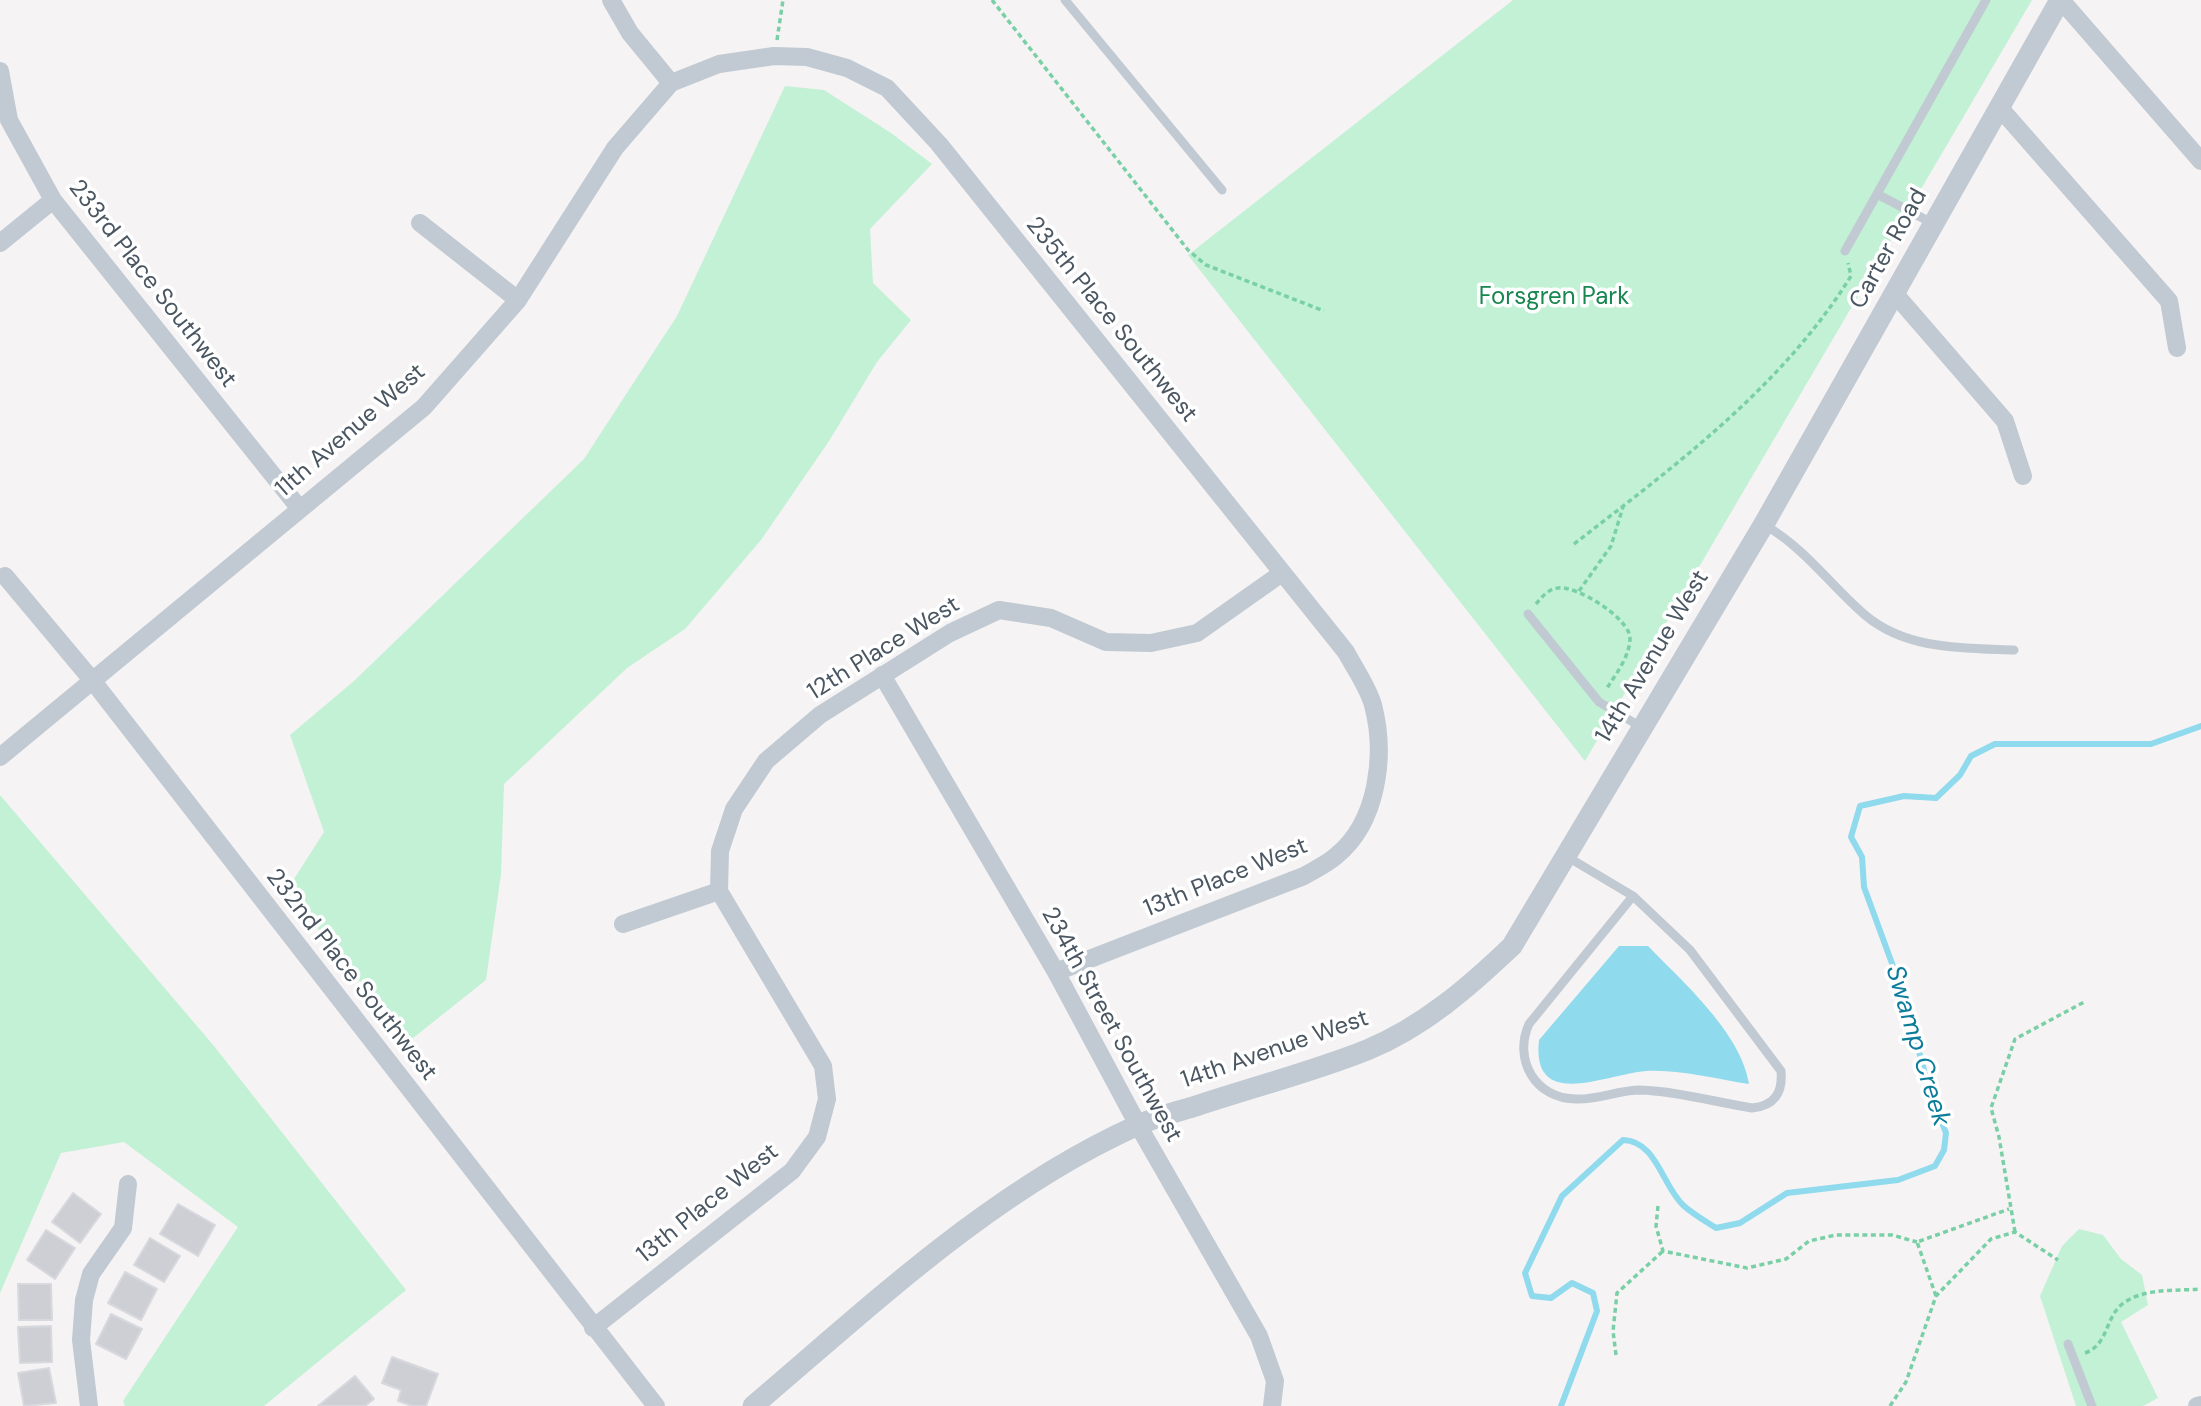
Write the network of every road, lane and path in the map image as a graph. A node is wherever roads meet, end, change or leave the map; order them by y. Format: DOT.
graph roads {
  1 [pos="611,0"];
  2 [pos="783,0"];
  3 [pos="992,0"];
  4 [pos="1065,0"];
  5 [pos="1986,0"];
  6 [pos="2061,0"];
  7 [pos="774,55"];
  8 [pos="0,71"];
  9 [pos="671,83"];
  10 [pos="1999,107"];
  11 [pos="2201,160"];
  12 [pos="1222,190"];
  13 [pos="1877,194"];
  14 [pos="53,200"];
  15 [pos="420,223"];
  16 [pos="1933,224"];
  17 [pos="0,243"];
  18 [pos="1845,251"];
  19 [pos="1895,294"];
  20 [pos="518,300"];
  21 [pos="1324,311"];
  22 [pos="2178,348"];
  23 [pos="2023,476"];
  24 [pos="1623,506"];
  25 [pos="300,509"];
  26 [pos="1764,524"];
  27 [pos="1574,544"];
  28 [pos="1282,573"];
  29 [pos="5,576"];
  30 [pos="1579,591"];
  31 [pos="1528,614"];
  32 [pos="2014,650"];
  33 [pos="882,676"];
  34 [pos="92,680"];
  35 [pos="1598,702"];
  36 [pos="1641,727"];
  37 [pos="0,757"];
  38 [pos="1378,786"];
  39 [pos="1566,856"];
  40 [pos="719,891"];
  41 [pos="1633,896"];
  42 [pos="623,924"];
  43 [pos="1056,972"];
  44 [pos="2086,1001"];
  45 [pos="1138,1125"];
  46 [pos="128,1184"];
  47 [pos="1658,1206"];
  48 [pos="2009,1209"];
  49 [pos="2015,1232"];
  50 [pos="1917,1242"];
  51 [pos="1663,1251"];
  52 [pos="2058,1261"];
  53 [pos="2201,1289"];
  54 [pos="1936,1296"];
  55 [pos="593,1328"];
  56 [pos="2068,1344"];
  57 [pos="1616,1355"];
  58 [pos="2073,1357"];
  59 [pos="89,1406"];
  60 [pos="656,1406"];
  61 [pos="753,1406"];
  62 [pos="1272,1406"];
  63 [pos="1890,1406"];
  64 [pos="2092,1406"];
  1 -- 9 [label="street"];
  2 -- 7 [label="path"];
  3 -- 21 [label="path"];
  4 -- 12 [label="lane"];
  5 -- 13 [label="lane"];
  6 -- 10 [label="street, Carter Road"];
  6 -- 11 [label="street"];
  7 -- 9 [label="street, 235th Place Southwest"];
  7 -- 28 [label="street, 235th Place Southwest"];
  8 -- 14 [label="street, 233rd Place Southwest"];
  9 -- 20 [label="street, 11th Avenue West"];
  10 -- 16 [label="street, Carter Road"];
  10 -- 22 [label="street"];
  13 -- 16 [label="lane"];
  13 -- 18 [label="lane"];
  14 -- 17 [label="street"];
  14 -- 25 [label="street, 233rd Place Southwest"];
  15 -- 20 [label="street"];
  16 -- 19 [label="street, Carter Road"];
  18 -- 24 [label="path"];
  19 -- 23 [label="street"];
  19 -- 26 [label="street, Carter Road"];
  20 -- 25 [label="street, 11th Avenue West"];
  24 -- 27 [label="path"];
  24 -- 30 [label="path"];
  25 -- 34 [label="street, 11th Avenue West"];
  26 -- 32 [label="lane"];
  26 -- 36 [label="street, 14th Avenue West"];
  28 -- 33 [label="street, 12th Place West"];
  28 -- 38 [label="street, 235th Place Southwest"];
  29 -- 34 [label="street, 232nd Place Southwest"];
  30 -- 31 [label="path"];
  30 -- 35 [label="path"];
  31 -- 35 [label="lane"];
  33 -- 40 [label="street, 12th Place West"];
  33 -- 43 [label="street, 234th Street Southwest"];
  34 -- 37 [label="street, 11th Avenue West"];
  34 -- 55 [label="street, 232nd Place Southwest"];
  35 -- 36 [label="lane"];
  36 -- 39 [label="street, 14th Avenue West"];
  38 -- 43 [label="street, 13th Place West"];
  39 -- 41 [label="lane"];
  39 -- 45 [label="street, 14th Avenue West"];
  40 -- 42 [label="street"];
  40 -- 55 [label="street, 13th Place West"];
  41 -- 41 [label="lane"];
  43 -- 45 [label="street, 234th Street Southwest"];
  44 -- 48 [label="path"];
  45 -- 61 [label="street, 14th Avenue West"];
  45 -- 62 [label="street, 234th Street Southwest"];
  46 -- 59 [label="street"];
  47 -- 51 [label="path"];
  48 -- 49 [label="path"];
  48 -- 50 [label="path"];
  49 -- 52 [label="path"];
  49 -- 54 [label="path"];
  50 -- 51 [label="path"];
  50 -- 54 [label="path"];
  51 -- 57 [label="path"];
  53 -- 58 [label="path"];
  54 -- 63 [label="path"];
  55 -- 60 [label="street, 232nd Place Southwest"];
  56 -- 58 [label="lane"];
  58 -- 64 [label="lane"];
}
